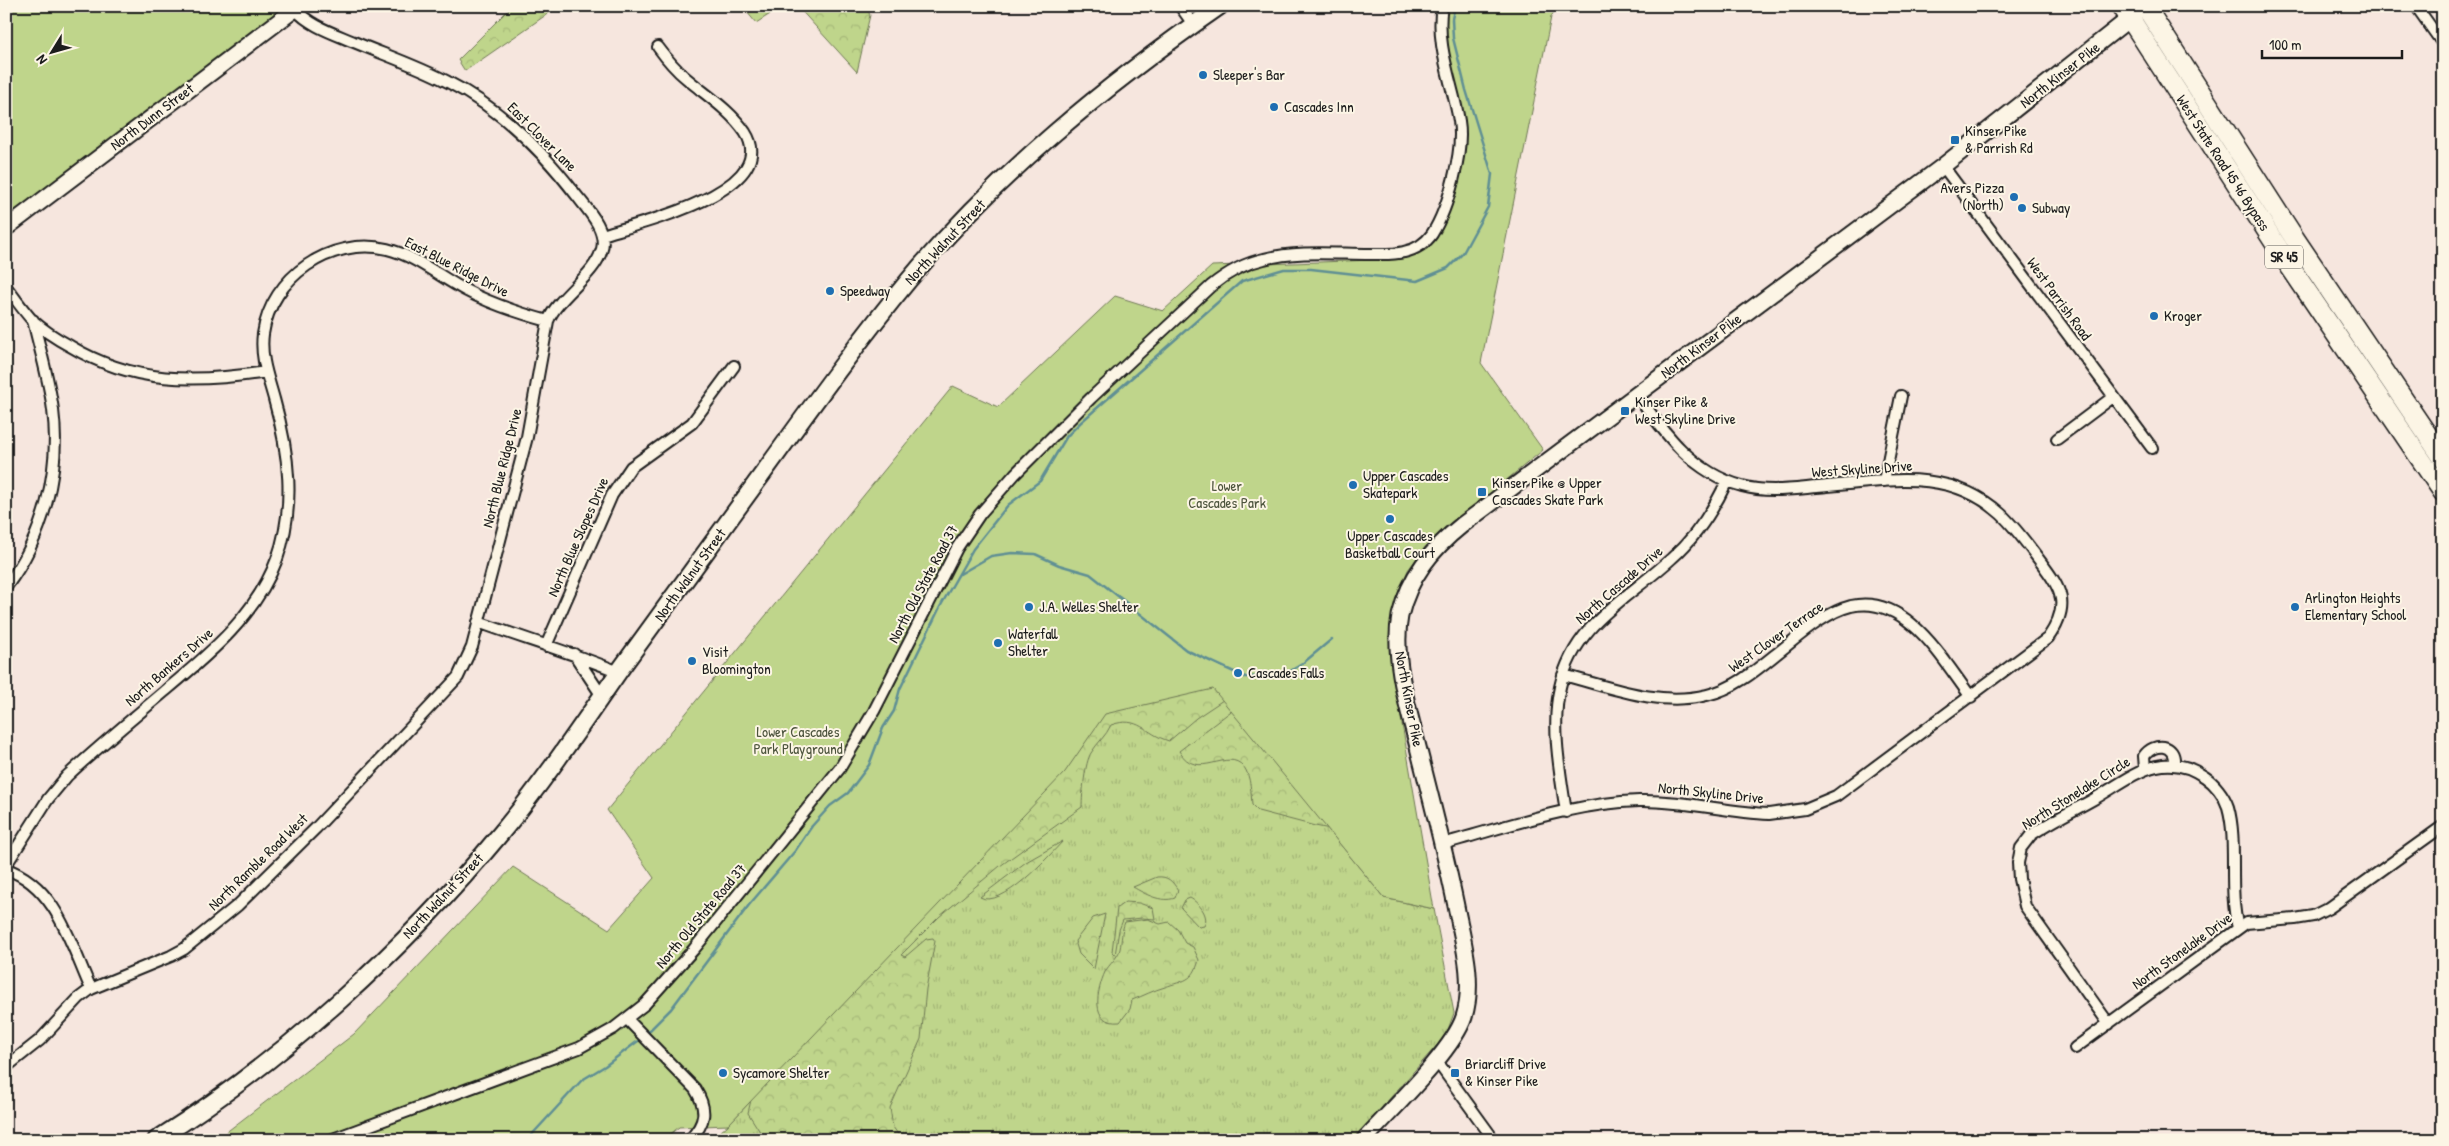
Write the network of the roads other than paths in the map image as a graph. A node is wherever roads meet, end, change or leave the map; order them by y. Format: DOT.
graph roads {
  1 [pos="1180,6"];
  2 [pos="1220,6"];
  3 [pos="1442,6"];
  4 [pos="2145,6"];
  5 [pos="2416,6"];
  6 [pos="297,8"];
  7 [pos="2126,12"];
  8 [pos="1194,24"];
  9 [pos="2443,44"];
  10 [pos="658,47"];
  11 [pos="1943,166"];
  12 [pos="6,228"];
  13 [pos="602,235"];
  14 [pos="6,287"];
  15 [pos="32,320"];
  16 [pos="548,321"];
  17 [pos="734,366"];
  18 [pos="266,372"];
  19 [pos="1636,393"];
  20 [pos="1901,396"];
  21 [pos="2113,397"];
  22 [pos="2057,440"];
  23 [pos="2152,448"];
  24 [pos="2443,458"];
  25 [pos="2434,469"];
  26 [pos="1727,481"];
  27 [pos="1884,481"];
  28 [pos="2443,492"];
  29 [pos="6,587"];
  30 [pos="2062,613"];
  31 [pos="478,622"];
  32 [pos="546,646"];
  33 [pos="574,653"];
  34 [pos="619,672"];
  35 [pos="1563,675"];
  36 [pos="602,696"];
  37 [pos="1970,697"];
  38 [pos="2174,764"];
  39 [pos="2145,769"];
  40 [pos="1566,812"];
  41 [pos="2443,826"];
  42 [pos="1442,844"];
  43 [pos="6,867"];
  44 [pos="2238,928"];
  45 [pos="91,989"];
  46 [pos="628,1019"];
  47 [pos="2109,1024"];
  48 [pos="2075,1048"];
  49 [pos="1436,1060"];
  50 [pos="6,1067"];
  51 [pos="156,1140"];
  52 [pos="330,1140"];
  53 [pos="689,1140"];
  54 [pos="1364,1140"];
  55 [pos="1494,1140"];
  1 -- 8 [label="street"];
  2 -- 8 [label="main road, North Walnut Street"];
  3 -- 46 [label="street, North Old State Road 37"];
  4 -- 7 [label="street, North Kinser Pike"];
  4 -- 24 [label="highway, West State Road 45 46 Bypass / SR 45"];
  5 -- 9 [label="street"];
  6 -- 12 [label="street, North Dunn Street"];
  6 -- 13 [label="street, East Clover Lane"];
  7 -- 11 [label="street, North Kinser Pike"];
  7 -- 25 [label="highway, West State Road 45 46 Bypass / SR 45"];
  8 -- 34 [label="main road, North Walnut Street"];
  10 -- 13 [label="street"];
  11 -- 19 [label="street, North Kinser Pike"];
  11 -- 21 [label="street, West Parrish Road"];
  13 -- 16 [label="street"];
  14 -- 15 [label="street"];
  15 -- 18 [label="street"];
  15 -- 29 [label="street"];
  16 -- 18 [label="street, East Blue Ridge Drive"];
  16 -- 31 [label="street, North Blue Ridge Drive"];
  17 -- 32 [label="street, North Blue Slopes Drive"];
  18 -- 43 [label="street, North Bankers Drive"];
  19 -- 26 [label="street, West Skyline Drive"];
  19 -- 42 [label="street, North Kinser Pike"];
  20 -- 27 [label="street"];
  21 -- 22 [label="street"];
  21 -- 23 [label="street, West Parrish Road"];
  25 -- 28 [label="highway, West State Road 45 46 Bypass / SR 45"];
  26 -- 27 [label="street, West Skyline Drive"];
  26 -- 35 [label="street, North Cascade Drive"];
  27 -- 30 [label="street, West Skyline Drive"];
  30 -- 37 [label="street, North Skyline Drive"];
  31 -- 32 [label="street"];
  31 -- 45 [label="street, North Ramble Road West"];
  32 -- 33 [label="street"];
  33 -- 34 [label="street"];
  33 -- 36 [label="street"];
  34 -- 36 [label="main road, North Walnut Street"];
  35 -- 37 [label="street, West Clover Terrace"];
  35 -- 40 [label="street, North Cascade Drive"];
  36 -- 51 [label="main road, North Walnut Street"];
  37 -- 40 [label="street, North Skyline Drive"];
  38 -- 39 [label="street, North Stonelake Circle"];
  38 -- 39 [label="street, North Stonelake Circle"];
  38 -- 44 [label="street, North Stonelake Circle"];
  39 -- 47 [label="street, North Stonelake Circle"];
  40 -- 42 [label="street, North Skyline Drive"];
  41 -- 44 [label="street, North Stonelake Drive"];
  42 -- 49 [label="street, North Kinser Pike"];
  43 -- 45 [label="street"];
  44 -- 47 [label="street, North Stonelake Drive"];
  45 -- 50 [label="street, North Ramble Road West"];
  46 -- 52 [label="street, North Old State Road 37"];
  46 -- 53 [label="street"];
  47 -- 48 [label="street, North Stonelake Drive"];
  49 -- 54 [label="street, North Kinser Pike"];
  49 -- 55 [label="street"];
}
